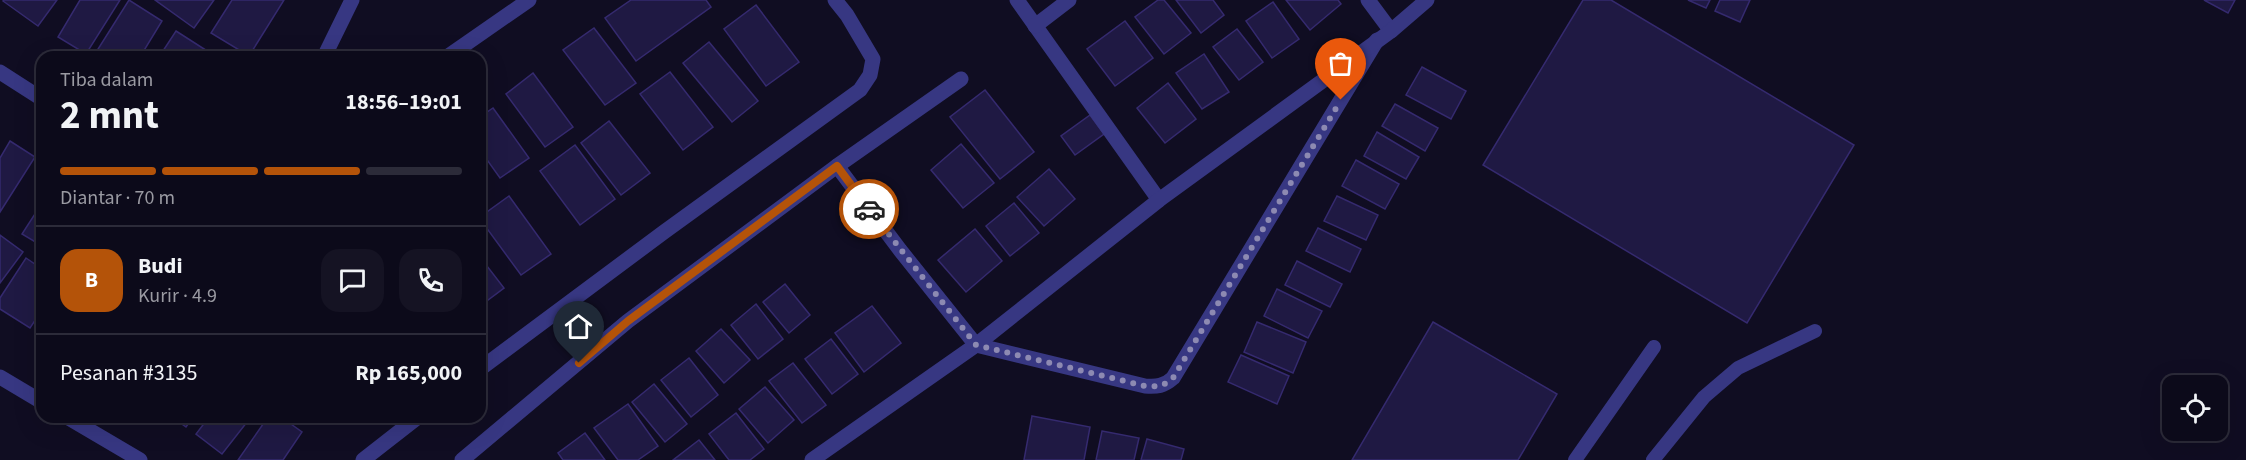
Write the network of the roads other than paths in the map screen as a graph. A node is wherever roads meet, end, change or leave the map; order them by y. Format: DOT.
graph roads {
  1 [pos="352,0"];
  2 [pos="529,0"];
  3 [pos="835,0"];
  4 [pos="1017,0"];
  5 [pos="1069,0"];
  6 [pos="1368,0"];
  7 [pos="1427,0"];
  8 [pos="1035,26"];
  9 [pos="1391,31"];
  10 [pos="1377,40"];
  11 [pos="327,51"];
  12 [pos="456,51"];
  13 [pos="0,72"];
  14 [pos="961,79"];
  15 [pos="36,95"];
  16 [pos="837,166"];
  17 [pos="1159,200"];
  18 [pos="1815,331"];
  19 [pos="976,345"];
  20 [pos="1654,347"];
  21 [pos="486,365"];
  22 [pos="0,377"];
  23 [pos="36,398"];
  24 [pos="77,423"];
  25 [pos="410,423"];
  26 [pos="140,460"];
  27 [pos="363,460"];
  28 [pos="462,460"];
  29 [pos="812,460"];
  30 [pos="1575,460"];
  31 [pos="1653,460"];
  1 -- 11 [label="street"];
  2 -- 12 [label="street"];
  3 -- 21 [label="street"];
  4 -- 8 [label="street"];
  5 -- 8 [label="street"];
  6 -- 9 [label="street"];
  7 -- 9 [label="street"];
  8 -- 17 [label="street"];
  9 -- 10 [label="street"];
  10 -- 17 [label="street"];
  10 -- 19 [label="street"];
  13 -- 15 [label="street"];
  14 -- 16 [label="street"];
  16 -- 19 [label="street"];
  16 -- 28 [label="street"];
  17 -- 19 [label="street"];
  18 -- 31 [label="lane"];
  19 -- 29 [label="street"];
  20 -- 30 [label="lane"];
  22 -- 23 [label="street"];
  24 -- 26 [label="street"];
  25 -- 27 [label="street"];
}
